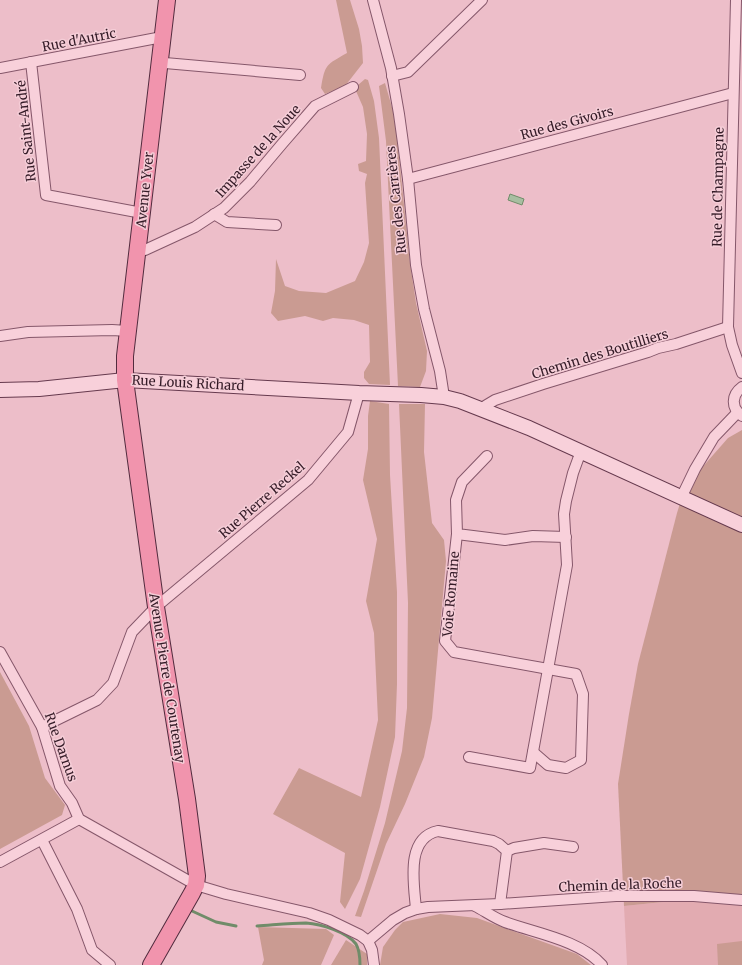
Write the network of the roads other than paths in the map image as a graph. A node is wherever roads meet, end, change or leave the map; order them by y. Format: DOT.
graph roads {
  1 [pos="167,0"];
  2 [pos="374,0"];
  3 [pos="482,0"];
  4 [pos="736,0"];
  5 [pos="739,24"];
  6 [pos="162,37"];
  7 [pos="160,61"];
  8 [pos="31,62"];
  9 [pos="0,68"];
  10 [pos="300,75"];
  11 [pos="392,76"];
  12 [pos="353,87"];
  13 [pos="733,93"];
  14 [pos="731,164"];
  15 [pos="742,164"];
  16 [pos="408,179"];
  17 [pos="142,213"];
  18 [pos="214,214"];
  19 [pos="276,224"];
  20 [pos="138,250"];
  21 [pos="728,327"];
  22 [pos="128,331"];
  23 [pos="0,336"];
  24 [pos="742,373"];
  25 [pos="125,380"];
  26 [pos="742,387"];
  27 [pos="0,390"];
  28 [pos="359,393"];
  29 [pos="444,397"];
  30 [pos="480,409"];
  31 [pos="740,414"];
  32 [pos="581,451"];
  33 [pos="487,456"];
  34 [pos="681,498"];
  35 [pos="742,525"];
  36 [pos="457,534"];
  37 [pos="566,537"];
  38 [pos="156,607"];
  39 [pos="0,652"];
  40 [pos="548,669"];
  41 [pos="42,727"];
  42 [pos="533,752"];
  43 [pos="470,757"];
  44 [pos="79,819"];
  45 [pos="42,840"];
  46 [pos="573,847"];
  47 [pos="507,851"];
  48 [pos="0,862"];
  49 [pos="196,885"];
  50 [pos="742,900"];
  51 [pos="500,904"];
  52 [pos="475,906"];
  53 [pos="416,909"];
  54 [pos="368,941"];
  55 [pos="110,965"];
  56 [pos="151,965"];
  57 [pos="374,965"];
  58 [pos="602,965"];
  1 -- 6 [label="main road, Avenue Yver"];
  2 -- 11 [label="street, Rue des Carrières"];
  3 -- 11 [label="street"];
  4 -- 5 [label="street, Rue de Champagne"];
  5 -- 13 [label="street, Rue de Champagne"];
  6 -- 7 [label="main road, Avenue Yver"];
  6 -- 8 [label="street, Rue d'Autric"];
  7 -- 10 [label="street"];
  7 -- 17 [label="main road, Avenue Yver"];
  8 -- 9 [label="street, Rue d'Autric"];
  8 -- 17 [label="street, Rue Saint-André"];
  11 -- 16 [label="street, Rue des Carrières"];
  12 -- 18 [label="street, Impasse de la Noue"];
  13 -- 14 [label="street, Rue de Champagne"];
  13 -- 16 [label="street, Rue des Givoirs"];
  14 -- 15 [label="street"];
  14 -- 21 [label="street, Rue de Champagne"];
  16 -- 29 [label="street, Rue des Carrières"];
  17 -- 20 [label="main road, Avenue Yver"];
  18 -- 19 [label="street"];
  18 -- 20 [label="street, Impasse de la Noue"];
  20 -- 22 [label="main road, Avenue Yver"];
  21 -- 24 [label="street, Rue de Champagne"];
  21 -- 30 [label="street, Chemin des Boutilliers"];
  22 -- 23 [label="street"];
  22 -- 25 [label="main road, Avenue Yver"];
  25 -- 27 [label="main road, Rue Louis Richard"];
  25 -- 28 [label="main road, Rue Louis Richard"];
  25 -- 38 [label="main road, Avenue Pierre de Courtenay"];
  26 -- 31 [label="street"];
  28 -- 29 [label="main road, Rue Louis Richard"];
  28 -- 38 [label="street, Rue Pierre Reckel"];
  29 -- 30 [label="main road"];
  30 -- 32 [label="main road"];
  31 -- 34 [label="street"];
  32 -- 34 [label="main road"];
  32 -- 37 [label="street"];
  33 -- 36 [label="street, Voie Romaine"];
  34 -- 35 [label="main road"];
  36 -- 37 [label="street, Voie Romaine"];
  36 -- 40 [label="street, Voie Romaine"];
  37 -- 40 [label="street"];
  38 -- 41 [label="street, Rue Pierre Reckel"];
  38 -- 49 [label="main road, Avenue Pierre de Courtenay"];
  39 -- 41 [label="street, Rue Darnus"];
  40 -- 42 [label="street"];
  40 -- 42 [label="street, Voie Romaine"];
  41 -- 44 [label="street, Rue Darnus"];
  42 -- 43 [label="street"];
  44 -- 45 [label="street"];
  44 -- 49 [label="street"];
  45 -- 48 [label="street"];
  45 -- 55 [label="street"];
  46 -- 47 [label="street"];
  47 -- 51 [label="street"];
  47 -- 53 [label="street"];
  49 -- 54 [label="street"];
  49 -- 56 [label="main road, Avenue Pierre de Courtenay"];
  50 -- 51 [label="street, Chemin de la Roche"];
  51 -- 52 [label="street, Chemin de la Roche"];
  52 -- 53 [label="street, Chemin de la Roche"];
  52 -- 58 [label="street"];
  53 -- 54 [label="street, Chemin de la Roche"];
  54 -- 57 [label="street"];
}
